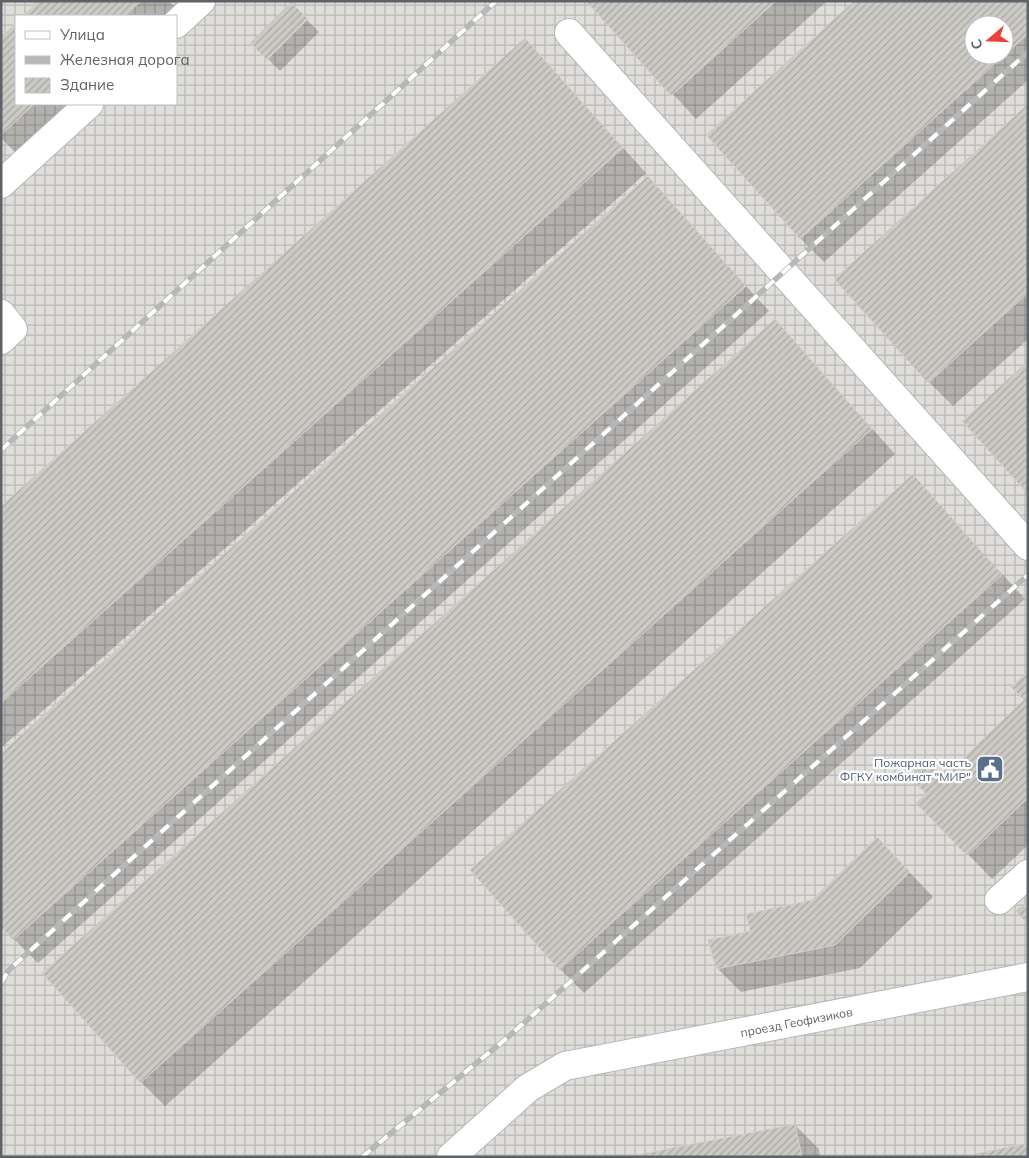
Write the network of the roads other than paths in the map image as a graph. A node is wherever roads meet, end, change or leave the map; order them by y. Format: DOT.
graph roads {
  1 [pos="201,1"];
  2 [pos="178,22"];
  3 [pos="569,33"];
  4 [pos="88,105"];
  5 [pos="1,184"];
  6 [pos="1,314"];
  7 [pos="1,340"];
  8 [pos="1028,546"];
  9 [pos="1028,874"];
  10 [pos="999,900"];
  11 [pos="1028,977"];
  12 [pos="451,1157"];
  1 -- 2 [label="street"];
  3 -- 8 [label="street"];
  4 -- 5 [label="street"];
  6 -- 7 [label="street"];
  9 -- 10 [label="street"];
  11 -- 12 [label="street, проезд Геофизиков"];
}
